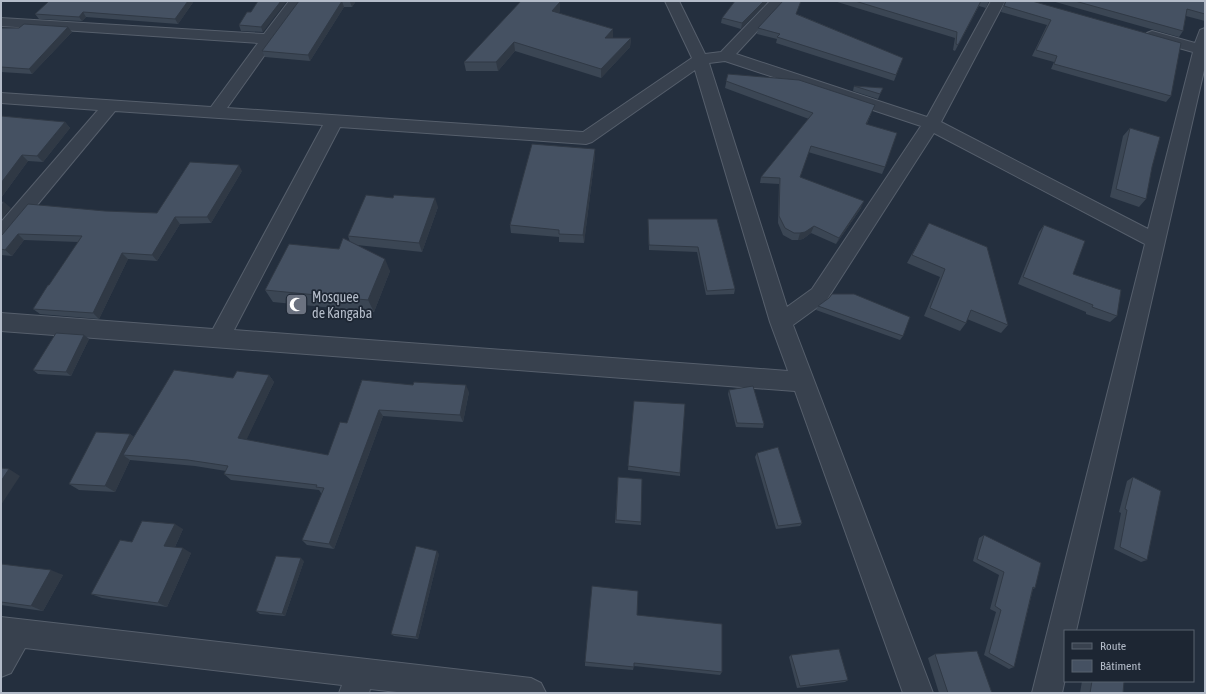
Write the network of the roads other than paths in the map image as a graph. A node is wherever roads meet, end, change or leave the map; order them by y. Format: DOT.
graph roads {
  1 [pos="296,1"];
  2 [pos="672,1"];
  3 [pos="778,1"];
  4 [pos="998,1"];
  5 [pos="1,22"];
  6 [pos="1141,33"];
  7 [pos="268,39"];
  8 [pos="1204,45"];
  9 [pos="726,56"];
  10 [pos="700,59"];
  11 [pos="1,98"];
  12 [pos="111,105"];
  13 [pos="216,112"];
  14 [pos="334,121"];
  15 [pos="931,124"];
  16 [pos="1,235"];
  17 [pos="1155,241"];
  18 [pos="1,322"];
  19 [pos="781,322"];
  20 [pos="219,338"];
  21 [pos="803,382"];
  22 [pos="10,632"];
  23 [pos="1,663"];
  24 [pos="357,683"];
  25 [pos="531,693"];
  26 [pos="918,693"];
  27 [pos="1048,693"];
  1 -- 7 [label="street"];
  2 -- 10 [label="street"];
  3 -- 9 [label="street"];
  4 -- 15 [label="street"];
  5 -- 7 [label="street"];
  6 -- 8 [label="street"];
  7 -- 13 [label="street"];
  8 -- 17 [label="street"];
  9 -- 10 [label="street"];
  9 -- 15 [label="street"];
  10 -- 14 [label="street"];
  10 -- 19 [label="street"];
  11 -- 12 [label="street"];
  12 -- 13 [label="street"];
  12 -- 16 [label="street"];
  13 -- 14 [label="street"];
  14 -- 20 [label="street"];
  15 -- 17 [label="street"];
  15 -- 19 [label="street"];
  17 -- 27 [label="street"];
  18 -- 20 [label="street"];
  19 -- 21 [label="street"];
  20 -- 21 [label="street"];
  21 -- 26 [label="street"];
  22 -- 23 [label="street"];
  22 -- 24 [label="street"];
  24 -- 25 [label="street"];
}
